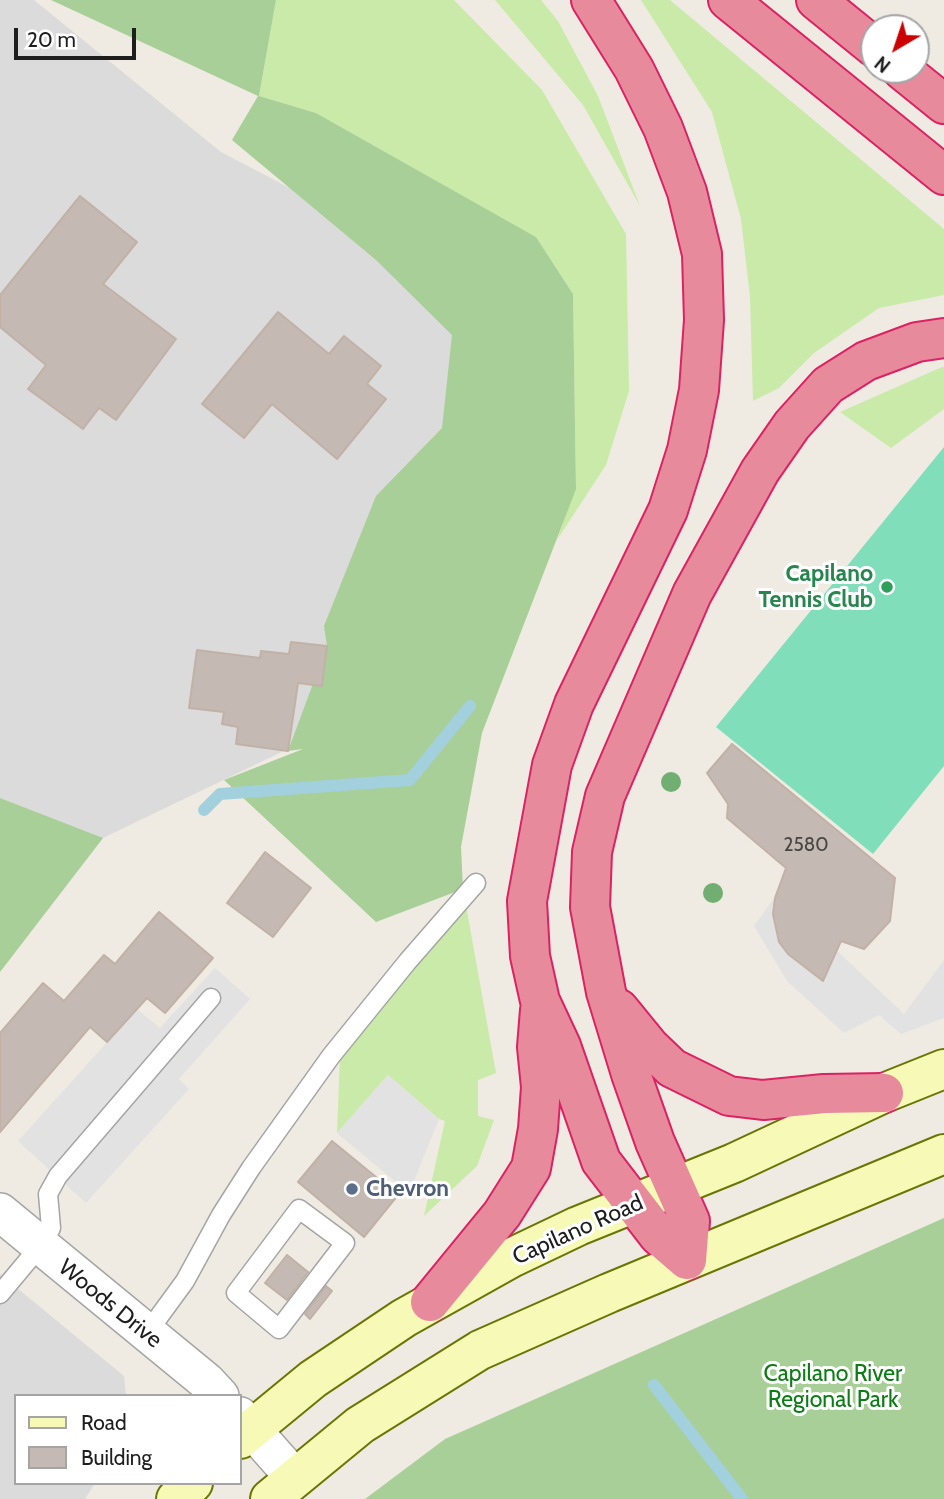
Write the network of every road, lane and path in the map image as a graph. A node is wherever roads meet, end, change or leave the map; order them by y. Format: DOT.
graph roads {
  1 [pos="591,0"];
  2 [pos="728,0"];
  3 [pos="816,0"];
  4 [pos="860,36"];
  5 [pos="919,84"];
  6 [pos="944,104"];
  7 [pos="944,175"];
  8 [pos="944,338"];
  9 [pos="477,883"];
  10 [pos="606,992"];
  11 [pos="211,998"];
  12 [pos="540,1001"];
  13 [pos="944,1069"];
  14 [pos="884,1093"];
  15 [pos="944,1154"];
  16 [pos="675,1188"];
  17 [pos="634,1204"];
  18 [pos="0,1212"];
  19 [pos="345,1243"];
  20 [pos="40,1246"];
  21 [pos="687,1260"];
  22 [pos="0,1294"];
  23 [pos="430,1302"];
  24 [pos="147,1333"];
  25 [pos="218,1394"];
  26 [pos="244,1428"];
  27 [pos="191,1485"];
  28 [pos="282,1488"];
  29 [pos="176,1499"];
  1 -- 12 [label="highway"];
  2 -- 7 [label="highway"];
  3 -- 4 [label="highway"];
  5 -- 6 [label="highway"];
  8 -- 10 [label="highway"];
  9 -- 24 [label="lane"];
  10 -- 14 [label="highway"];
  10 -- 16 [label="highway"];
  11 -- 20 [label="lane"];
  12 -- 17 [label="highway"];
  12 -- 23 [label="highway"];
  13 -- 14 [label="main road, Capilano Road"];
  14 -- 16 [label="main road, Capilano Road"];
  15 -- 21 [label="main road"];
  16 -- 17 [label="main road, Capilano Road"];
  16 -- 21 [label="highway"];
  17 -- 21 [label="highway"];
  17 -- 23 [label="main road, Capilano Road"];
  18 -- 20 [label="street, Woods Drive"];
  19 -- 19 [label="lane"];
  20 -- 22 [label="lane"];
  20 -- 24 [label="street, Woods Drive"];
  21 -- 28 [label="main road"];
  23 -- 26 [label="main road, Capilano Road"];
  24 -- 25 [label="street, Woods Drive"];
  26 -- 28 [label="street"];
  27 -- 29 [label="main road"];
}
